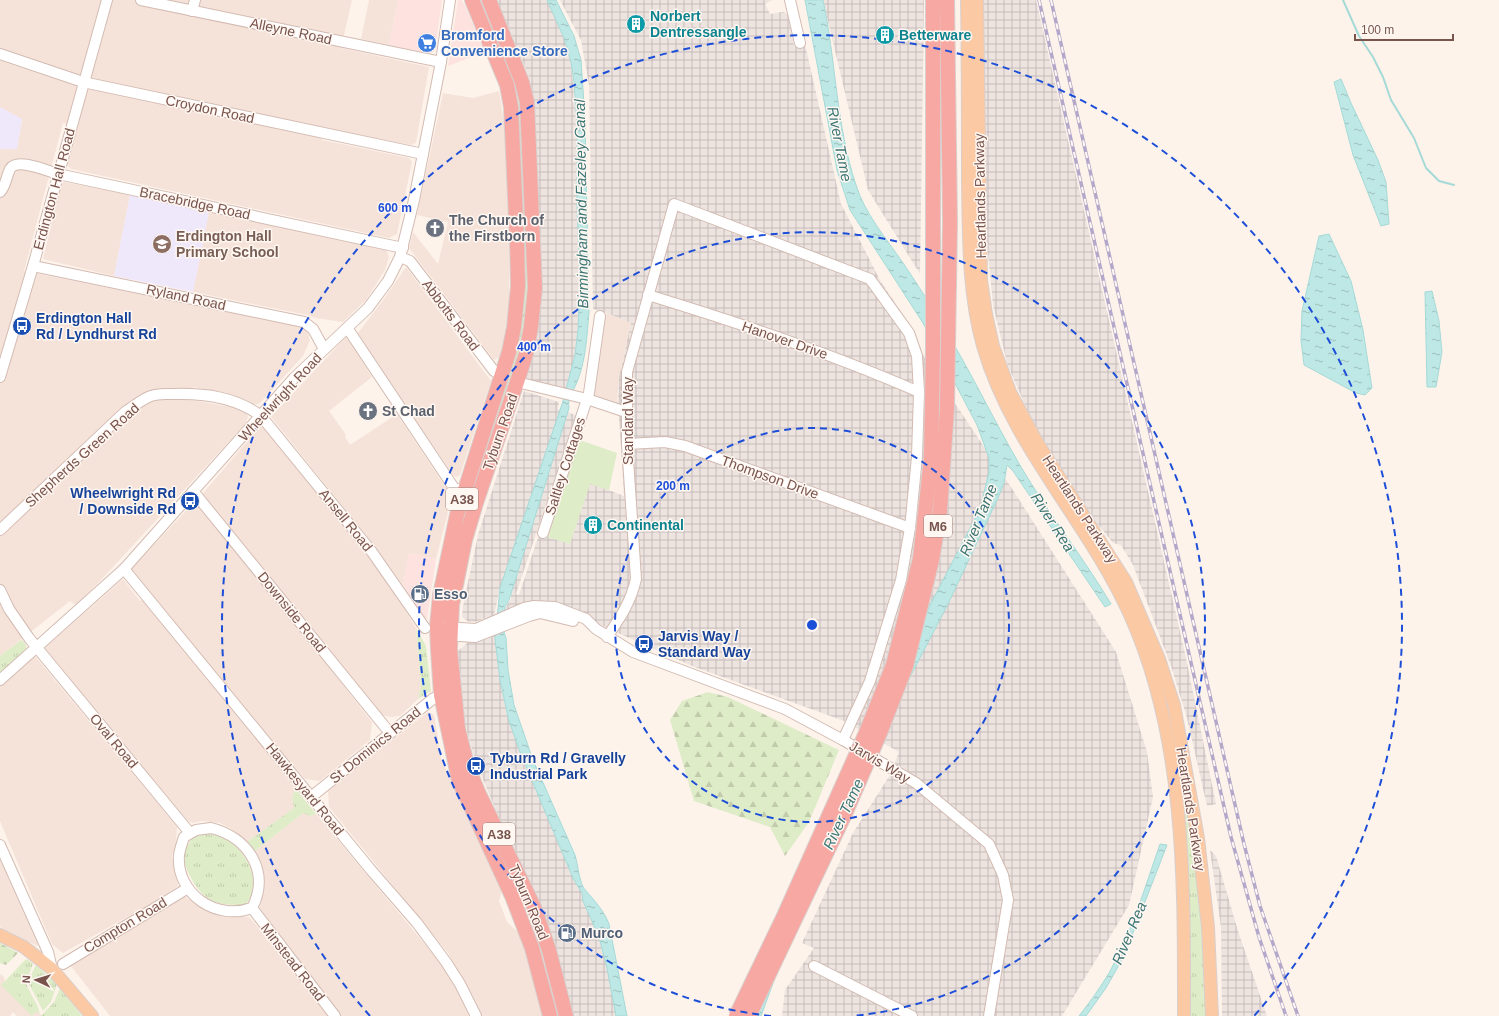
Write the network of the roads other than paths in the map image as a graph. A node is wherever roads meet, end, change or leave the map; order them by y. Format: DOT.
graph roads {
  1 [pos="107,0"];
  2 [pos="141,0"];
  3 [pos="195,0"];
  4 [pos="472,0"];
  5 [pos="489,0"];
  6 [pos="790,0"];
  7 [pos="933,0"];
  8 [pos="947,0"];
  9 [pos="968,0"];
  10 [pos="977,0"];
  11 [pos="450,1"];
  12 [pos="192,11"];
  13 [pos="800,43"];
  14 [pos="0,54"];
  15 [pos="441,62"];
  16 [pos="83,82"];
  17 [pos="423,154"];
  18 [pos="58,174"];
  19 [pos="0,192"];
  20 [pos="401,252"];
  21 [pos="33,266"];
  22 [pos="648,295"];
  23 [pos="600,316"];
  24 [pos="348,328"];
  25 [pos="11,340"];
  26 [pos="324,349"];
  27 [pos="0,353"];
  28 [pos="502,375"];
  29 [pos="0,377"];
  30 [pos="517,382"];
  31 [pos="919,392"];
  32 [pos="582,398"];
  33 [pos="626,412"];
  34 [pos="261,416"];
  35 [pos="627,444"];
  36 [pos="193,491"];
  37 [pos="464,492"];
  38 [pos="910,528"];
  39 [pos="0,530"];
  40 [pos="543,533"];
  41 [pos="124,569"];
  42 [pos="0,590"];
  43 [pos="452,605"];
  44 [pos="467,628"];
  45 [pos="486,630"];
  46 [pos="442,633"];
  47 [pos="607,637"];
  48 [pos="37,648"];
  49 [pos="0,680"];
  50 [pos="441,695"];
  51 [pos="390,733"];
  52 [pos="843,740"];
  53 [pos="311,797"];
  54 [pos="190,833"];
  55 [pos="0,844"];
  56 [pos="188,888"];
  57 [pos="252,908"];
  58 [pos="0,935"];
  59 [pos="58,966"];
  60 [pos="814,966"];
  61 [pos="92,1016"];
  62 [pos="335,1016"];
  63 [pos="476,1016"];
  64 [pos="550,1016"];
  65 [pos="566,1016"];
  66 [pos="736,1016"];
  67 [pos="749,1016"];
  68 [pos="912,1016"];
  69 [pos="989,1016"];
  70 [pos="1184,1016"];
  71 [pos="1212,1016"];
  1 -- 16 [label="street, Erdington Hall Road"];
  2 -- 12 [label="street, Alleyne Road"];
  3 -- 12 [label="street"];
  4 -- 28 [label="highway, Tyburn Road / A38"];
  5 -- 30 [label="highway, Tyburn Road / A38"];
  6 -- 13 [label="street"];
  7 -- 66 [label="highway, M6, bridge"];
  8 -- 67 [label="highway, M6, bridge"];
  9 -- 70 [label="main road, Heartlands Parkway"];
  10 -- 71 [label="main road, Heartlands Parkway"];
  11 -- 15 [label="street, Wheelwright Road"];
  12 -- 15 [label="street, Alleyne Road"];
  14 -- 16 [label="street, Croydon Road"];
  15 -- 17 [label="street, Wheelwright Road"];
  16 -- 17 [label="street, Croydon Road"];
  16 -- 18 [label="street, Erdington Hall Road"];
  17 -- 20 [label="street, Wheelwright Road"];
  18 -- 19 [label="street, Bracebridge Road"];
  18 -- 20 [label="street, Bracebridge Road"];
  18 -- 21 [label="street, Erdington Hall Road"];
  20 -- 24 [label="street, Wheelwright Road"];
  20 -- 28 [label="street, Abbotts Road"];
  21 -- 25 [label="street, Erdington Hall Road"];
  21 -- 26 [label="street, Ryland Road"];
  22 -- 31 [label="street, Hanover Drive"];
  22 -- 31 [label="street, Standard Way"];
  22 -- 33 [label="street, Standard Way"];
  23 -- 32 [label="street, Saltley Cottages"];
  24 -- 26 [label="street, Wheelwright Road"];
  24 -- 37 [label="street"];
  25 -- 27 [label="street"];
  25 -- 29 [label="street, Erdington Hall Road"];
  26 -- 34 [label="street, Wheelwright Road"];
  28 -- 37 [label="highway, Tyburn Road / A38"];
  30 -- 32 [label="street, Saltley Cottages"];
  30 -- 43 [label="highway, Tyburn Road / A38"];
  31 -- 38 [label="street"];
  32 -- 33 [label="street"];
  32 -- 40 [label="street, Saltley Cottages"];
  33 -- 35 [label="street, Standard Way"];
  34 -- 36 [label="street, Wheelwright Road"];
  34 -- 39 [label="street, Shepherds Green Road"];
  34 -- 46 [label="street, Ansell Road"];
  35 -- 38 [label="street, Thompson Drive"];
  35 -- 47 [label="street, Standard Way"];
  36 -- 41 [label="street, Wheelwright Road"];
  36 -- 51 [label="street, Downside Road"];
  37 -- 46 [label="highway, Tyburn Road / A38"];
  38 -- 52 [label="street"];
  41 -- 48 [label="street, Wheelwright Road"];
  41 -- 53 [label="street, Hawkesyard Road"];
  42 -- 48 [label="street"];
  43 -- 44 [label="street"];
  43 -- 46 [label="highway, Tyburn Road / A38"];
  44 -- 45 [label="street, Jarvis Way"];
  44 -- 46 [label="street, Jarvis Way"];
  45 -- 46 [label="street"];
  45 -- 47 [label="street, Jarvis Way"];
  46 -- 50 [label="highway, Tyburn Road / A38"];
  46 -- 65 [label="highway, Tyburn Road / A38"];
  47 -- 52 [label="street, Jarvis Way"];
  48 -- 49 [label="street, Wheelwright Road"];
  48 -- 54 [label="street, Oval Road"];
  50 -- 51 [label="street, St Dominics Road"];
  50 -- 64 [label="highway, Tyburn Road / A38"];
  51 -- 53 [label="street, St Dominics Road"];
  52 -- 69 [label="street, Jarvis Way"];
  53 -- 63 [label="street, Hawkesyard Road"];
  54 -- 56 [label="street"];
  54 -- 57 [label="street"];
  55 -- 59 [label="street"];
  56 -- 57 [label="street"];
  56 -- 59 [label="street, Compton Road"];
  57 -- 62 [label="street, Minstead Road"];
  58 -- 59 [label="main road"];
  59 -- 61 [label="main road"];
  60 -- 68 [label="street"];
}
